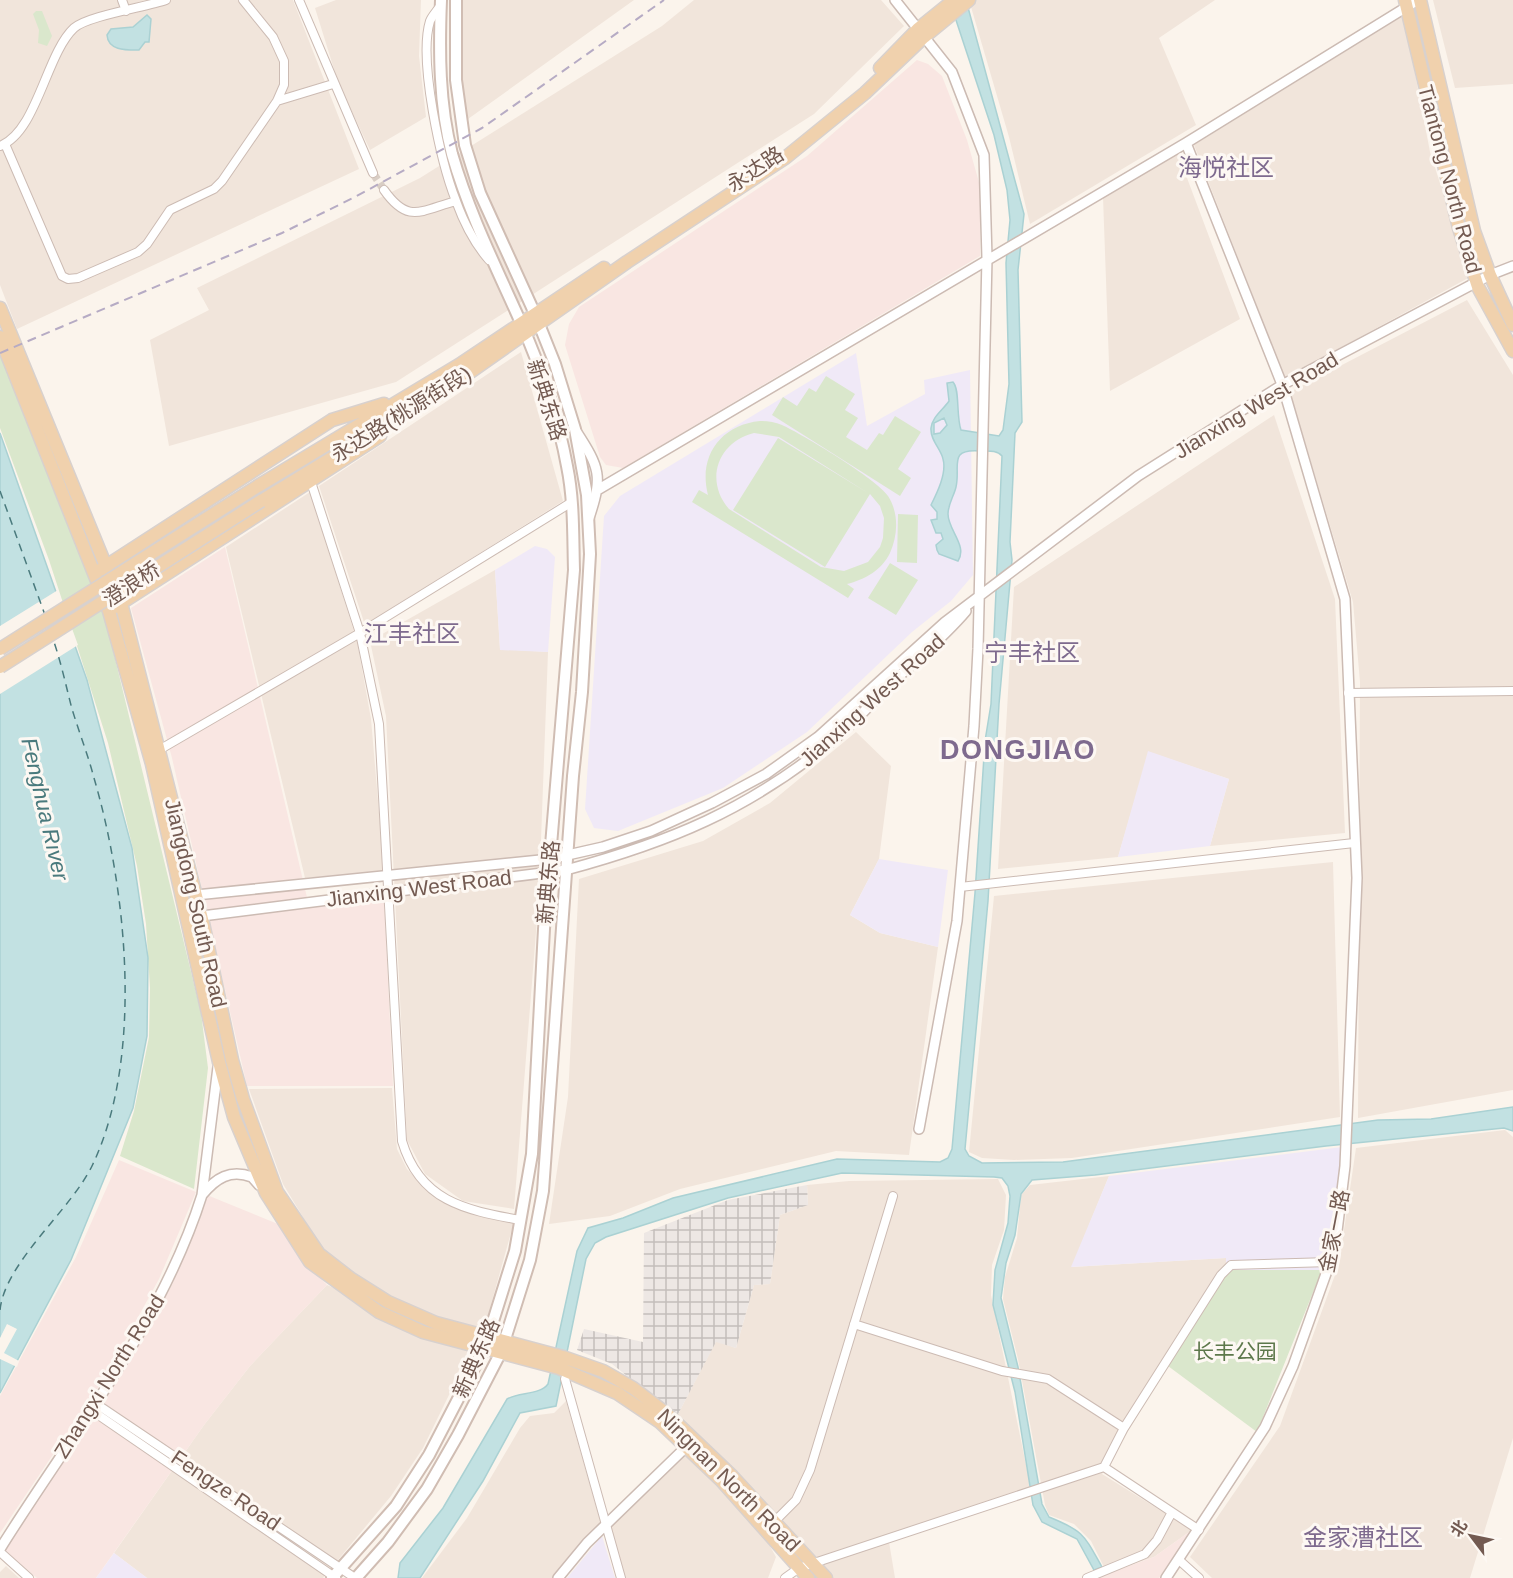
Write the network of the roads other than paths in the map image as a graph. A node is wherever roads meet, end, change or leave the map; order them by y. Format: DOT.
graph roads {
  1 [pos="122,0"];
  2 [pos="166,0"];
  3 [pos="243,0"];
  4 [pos="299,0"];
  5 [pos="456,0"];
  6 [pos="895,0"];
  7 [pos="954,0"];
  8 [pos="969,0"];
  9 [pos="441,2"];
  10 [pos="1412,2"];
  11 [pos="126,11"];
  12 [pos="946,12"];
  13 [pos="921,33"];
  14 [pos="333,84"];
  15 [pos="277,101"];
  16 [pos="1186,143"];
  17 [pos="2,145"];
  18 [pos="373,173"];
  19 [pos="384,190"];
  20 [pos="456,201"];
  21 [pos="987,258"];
  22 [pos="494,266"];
  23 [pos="1513,267"];
  24 [pos="1490,275"];
  25 [pos="1477,282"];
  26 [pos="0,308"];
  27 [pos="537,319"];
  28 [pos="1513,325"];
  29 [pos="523,329"];
  30 [pos="0,337"];
  31 [pos="1513,351"];
  32 [pos="1282,385"];
  33 [pos="431,397"];
  34 [pos="399,399"];
  35 [pos="575,429"];
  36 [pos="311,482"];
  37 [pos="258,486"];
  38 [pos="599,489"];
  39 [pos="261,501"];
  40 [pos="572,502"];
  41 [pos="588,520"];
  42 [pos="106,566"];
  43 [pos="94,573"];
  44 [pos="981,595"];
  45 [pos="121,603"];
  46 [pos="109,611"];
  47 [pos="360,633"];
  48 [pos="0,649"];
  49 [pos="0,667"];
  50 [pos="1513,691"];
  51 [pos="1348,693"];
  52 [pos="159,750"];
  53 [pos="1354,843"];
  54 [pos="567,854"];
  55 [pos="550,859"];
  56 [pos="566,870"];
  57 [pos="549,871"];
  58 [pos="388,874"];
  59 [pos="962,887"];
  60 [pos="389,892"];
  61 [pos="196,895"];
  62 [pos="202,916"];
  63 [pos="219,1062"];
  64 [pos="919,1129"];
  65 [pos="266,1193"];
  66 [pos="202,1196"];
  67 [pos="893,1196"];
  68 [pos="520,1220"];
  69 [pos="1329,1262"];
  70 [pos="854,1324"];
  71 [pos="487,1342"];
  72 [pos="503,1347"];
  73 [pos="564,1365"];
  74 [pos="93,1406"];
  75 [pos="1124,1428"];
  76 [pos="686,1447"];
  77 [pos="1104,1467"];
  78 [pos="1172,1512"];
  79 [pos="774,1522"];
  80 [pos="605,1525"];
  81 [pos="1199,1530"];
  82 [pos="0,1550"];
  83 [pos="1179,1560"];
  84 [pos="812,1563"];
  85 [pos="341,1567"];
  86 [pos="799,1568"];
  87 [pos="334,1577"];
  88 [pos="29,1578"];
  89 [pos="355,1578"];
  90 [pos="558,1578"];
  91 [pos="621,1578"];
  92 [pos="785,1578"];
  93 [pos="808,1578"];
  94 [pos="826,1578"];
  95 [pos="1087,1578"];
  96 [pos="1166,1578"];
  97 [pos="1199,1578"];
  1 -- 11 [label="street"];
  2 -- 11 [label="street"];
  3 -- 15 [label="street"];
  4 -- 14 [label="street"];
  5 -- 27 [label="main road, 新典东路"];
  6 -- 13 [label="street"];
  7 -- 12 [label="main road, 永达路"];
  8 -- 12 [label="main road"];
  9 -- 20 [label="street"];
  9 -- 22 [label="main road, 新典东路"];
  10 -- 16 [label="street"];
  10 -- 24 [label="main road, Tiantong North Road"];
  10 -- 25 [label="main road, Tiantong North Road"];
  11 -- 17 [label="street"];
  12 -- 13 [label="main road, 永达路"];
  13 -- 21 [label="street"];
  13 -- 27 [label="main road, 永达路"];
  14 -- 15 [label="street"];
  14 -- 18 [label="street"];
  15 -- 17 [label="street"];
  16 -- 21 [label="street"];
  16 -- 32 [label="street, 金家一路"];
  19 -- 20 [label="street"];
  20 -- 22 [label="street"];
  21 -- 38 [label="street"];
  21 -- 44 [label="street"];
  22 -- 29 [label="main road, 新典东路"];
  23 -- 24 [label="street, Jianxing West Road"];
  24 -- 25 [label="street, Jianxing West Road"];
  24 -- 28 [label="main road, Tiantong North Road"];
  25 -- 31 [label="main road, Tiantong North Road"];
  25 -- 32 [label="street, Jianxing West Road"];
  26 -- 42 [label="main road, Jiangdong South Road"];
  27 -- 29 [label="main road, 永达路(桃源街段)"];
  27 -- 35 [label="main road, 新典东路"];
  29 -- 33 [label="main road, 永达路(桃源街段)"];
  29 -- 34 [label="main road, 永达路(桃源街段)"];
  29 -- 40 [label="main road, 新典东路"];
  30 -- 43 [label="main road, Jiangdong South Road"];
  32 -- 44 [label="street, Jianxing West Road"];
  32 -- 51 [label="street, 金家一路"];
  33 -- 36 [label="main road"];
  33 -- 39 [label="main road, 永达路(桃源街段)"];
  34 -- 37 [label="main road, 永达路(桃源街段)"];
  34 -- 42 [label="main road"];
  35 -- 38 [label="street"];
  35 -- 41 [label="main road, 新典东路"];
  36 -- 45 [label="main road"];
  36 -- 47 [label="street"];
  37 -- 48 [label="main road, 澄浪桥, bridge"];
  38 -- 41 [label="street"];
  39 -- 49 [label="main road, 澄浪桥, bridge"];
  40 -- 47 [label="street"];
  40 -- 55 [label="main road, 新典东路"];
  41 -- 54 [label="main road, 新典东路"];
  42 -- 43 [label="main road"];
  42 -- 45 [label="main road, Jiangdong South Road"];
  43 -- 46 [label="main road, Jiangdong South Road"];
  44 -- 54 [label="street, Jianxing West Road"];
  44 -- 56 [label="street, Jianxing West Road"];
  44 -- 59 [label="street"];
  45 -- 46 [label="main road"];
  45 -- 52 [label="main road, Jiangdong South Road"];
  46 -- 63 [label="main road, Jiangdong South Road"];
  47 -- 52 [label="street"];
  47 -- 58 [label="street"];
  50 -- 51 [label="street"];
  51 -- 53 [label="street, 金家一路"];
  52 -- 61 [label="main road, Jiangdong South Road"];
  53 -- 59 [label="street"];
  53 -- 69 [label="street, 金家一路"];
  54 -- 55 [label="street, Jianxing West Road"];
  54 -- 56 [label="main road, 新典东路"];
  55 -- 57 [label="main road, 新典东路"];
  55 -- 58 [label="street, Jianxing West Road"];
  56 -- 57 [label="street, Jianxing West Road"];
  56 -- 72 [label="main road, 新典东路"];
  57 -- 60 [label="street, Jianxing West Road"];
  57 -- 68 [label="main road, 新典东路"];
  58 -- 60 [label="street"];
  58 -- 61 [label="street, Jianxing West Road"];
  59 -- 64 [label="street"];
  60 -- 62 [label="street, Jianxing West Road"];
  60 -- 68 [label="street"];
  61 -- 62 [label="main road, Jiangdong South Road"];
  62 -- 71 [label="main road, Jiangdong South Road"];
  63 -- 65 [label="main road, Jiangdong South Road"];
  63 -- 66 [label="street, Zhangxi North Road"];
  65 -- 66 [label="street, Zhangxi North Road"];
  65 -- 71 [label="main road, Jiangdong South Road"];
  66 -- 74 [label="street, Zhangxi North Road"];
  67 -- 70 [label="street"];
  68 -- 71 [label="main road, 新典东路"];
  69 -- 75 [label="street"];
  69 -- 81 [label="street, 金家一路"];
  70 -- 75 [label="street"];
  70 -- 79 [label="street"];
  71 -- 72 [label="main road, Jiangdong South Road"];
  71 -- 85 [label="main road, 新典东路"];
  72 -- 73 [label="main road, Jiangdong South Road"];
  72 -- 89 [label="main road, 新典东路"];
  73 -- 76 [label="main road, Ningnan North Road"];
  73 -- 79 [label="main road, Ningnan North Road"];
  73 -- 80 [label="street"];
  74 -- 82 [label="street, Zhangxi North Road"];
  74 -- 85 [label="street, Fengze Road"];
  74 -- 87 [label="street, Fengze Road"];
  75 -- 77 [label="street"];
  76 -- 80 [label="street"];
  76 -- 86 [label="main road, Ningnan North Road"];
  77 -- 78 [label="street"];
  77 -- 84 [label="street"];
  78 -- 81 [label="street"];
  78 -- 95 [label="street"];
  79 -- 84 [label="main road, Ningnan North Road"];
  80 -- 90 [label="street"];
  80 -- 91 [label="street"];
  81 -- 83 [label="street, 金家一路"];
  82 -- 88 [label="street"];
  83 -- 96 [label="street, 金家一路"];
  83 -- 97 [label="street"];
  84 -- 86 [label="street"];
  84 -- 94 [label="main road, Ningnan North Road"];
  85 -- 87 [label="main road, 新典东路"];
  85 -- 89 [label="street, Fengze Road"];
  86 -- 92 [label="street"];
  86 -- 93 [label="main road, Ningnan North Road"];
}
